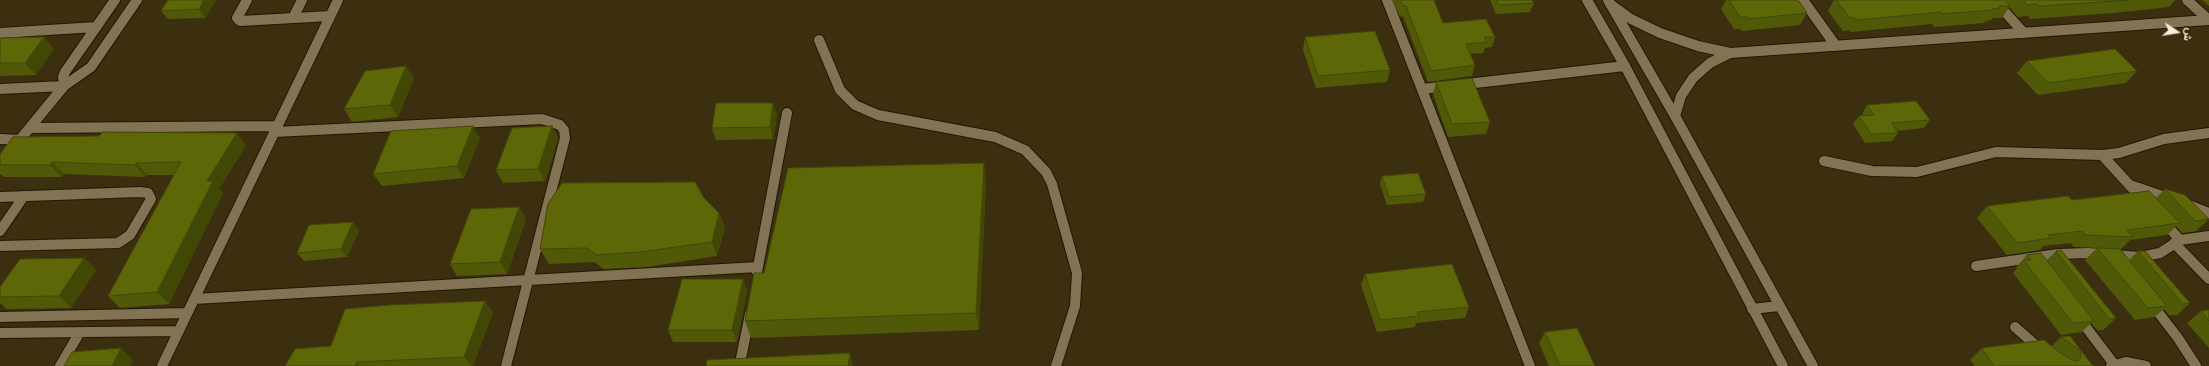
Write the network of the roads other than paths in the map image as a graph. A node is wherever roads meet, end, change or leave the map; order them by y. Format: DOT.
graph roads {
  1 [pos="115,0"];
  2 [pos="137,0"];
  3 [pos="246,0"];
  4 [pos="302,0"];
  5 [pos="338,0"];
  6 [pos="1387,0"];
  7 [pos="1587,0"];
  8 [pos="1803,0"];
  9 [pos="1994,0"];
  10 [pos="2187,0"];
  11 [pos="1609,2"];
  12 [pos="330,16"];
  13 [pos="293,18"];
  14 [pos="2209,20"];
  15 [pos="96,27"];
  16 [pos="0,33"];
  17 [pos="2024,33"];
  18 [pos="819,40"];
  19 [pos="1836,46"];
  20 [pos="1730,53"];
  21 [pos="1625,66"];
  22 [pos="64,86"];
  23 [pos="0,89"];
  24 [pos="1422,89"];
  25 [pos="788,113"];
  26 [pos="1675,116"];
  27 [pos="30,128"];
  28 [pos="276,129"];
  29 [pos="2209,133"];
  30 [pos="0,139"];
  31 [pos="20,140"];
  32 [pos="2102,155"];
  33 [pos="1824,161"];
  34 [pos="0,164"];
  35 [pos="2128,184"];
  36 [pos="24,196"];
  37 [pos="0,197"];
  38 [pos="2209,213"];
  39 [pos="0,231"];
  40 [pos="2209,236"];
  41 [pos="2177,241"];
  42 [pos="0,246"];
  43 [pos="2112,256"];
  44 [pos="2032,258"];
  45 [pos="1976,266"];
  46 [pos="758,267"];
  47 [pos="2121,267"];
  48 [pos="2042,270"];
  49 [pos="529,280"];
  50 [pos="2209,280"];
  51 [pos="756,282"];
  52 [pos="2145,296"];
  53 [pos="194,299"];
  54 [pos="752,304"];
  55 [pos="1779,306"];
  56 [pos="2071,308"];
  57 [pos="1752,309"];
  58 [pos="187,313"];
  59 [pos="0,317"];
  60 [pos="2014,327"];
  61 [pos="178,331"];
  62 [pos="80,332"];
  63 [pos="0,333"];
  64 [pos="740,363"];
  65 [pos="2112,365"];
  66 [pos="60,366"];
  67 [pos="162,366"];
  68 [pos="506,366"];
  69 [pos="1056,366"];
  70 [pos="1530,366"];
  71 [pos="1783,366"];
  72 [pos="1813,366"];
  73 [pos="2063,366"];
  74 [pos="2146,366"];
  75 [pos="2196,366"];
  1 -- 15 [label="street"];
  2 -- 22 [label="street"];
  3 -- 13 [label="street"];
  4 -- 13 [label="street"];
  5 -- 12 [label="street"];
  6 -- 24 [label="street"];
  7 -- 21 [label="street"];
  8 -- 19 [label="street"];
  9 -- 17 [label="street"];
  10 -- 14 [label="street"];
  11 -- 20 [label="street"];
  11 -- 26 [label="street"];
  12 -- 13 [label="street"];
  12 -- 28 [label="street"];
  14 -- 17 [label="street"];
  15 -- 16 [label="street"];
  15 -- 22 [label="street"];
  17 -- 19 [label="street"];
  18 -- 69 [label="street"];
  19 -- 20 [label="street"];
  20 -- 26 [label="street"];
  21 -- 24 [label="street"];
  21 -- 57 [label="street"];
  22 -- 23 [label="street"];
  22 -- 27 [label="street"];
  24 -- 70 [label="street"];
  25 -- 46 [label="street"];
  26 -- 55 [label="street"];
  27 -- 28 [label="street"];
  27 -- 31 [label="street"];
  28 -- 49 [label="street"];
  28 -- 53 [label="street"];
  29 -- 32 [label="street"];
  30 -- 31 [label="street"];
  31 -- 34 [label="street"];
  32 -- 33 [label="street"];
  32 -- 35 [label="street"];
  35 -- 38 [label="street"];
  35 -- 41 [label="street"];
  36 -- 37 [label="street"];
  36 -- 39 [label="street"];
  36 -- 42 [label="street"];
  40 -- 41 [label="street"];
  41 -- 43 [label="street"];
  41 -- 50 [label="street"];
  43 -- 44 [label="street"];
  43 -- 47 [label="street"];
  44 -- 45 [label="street"];
  44 -- 48 [label="street"];
  46 -- 49 [label="street"];
  46 -- 51 [label="street"];
  49 -- 53 [label="street"];
  49 -- 68 [label="street"];
  52 -- 75 [label="street"];
  53 -- 58 [label="street"];
  54 -- 64 [label="street"];
  55 -- 57 [label="street"];
  55 -- 72 [label="street"];
  56 -- 65 [label="street"];
  57 -- 71 [label="street"];
  58 -- 59 [label="street"];
  58 -- 61 [label="street"];
  60 -- 73 [label="street"];
  61 -- 62 [label="street"];
  61 -- 67 [label="street"];
  62 -- 63 [label="street"];
  62 -- 66 [label="street"];
  65 -- 74 [label="street"];
}
